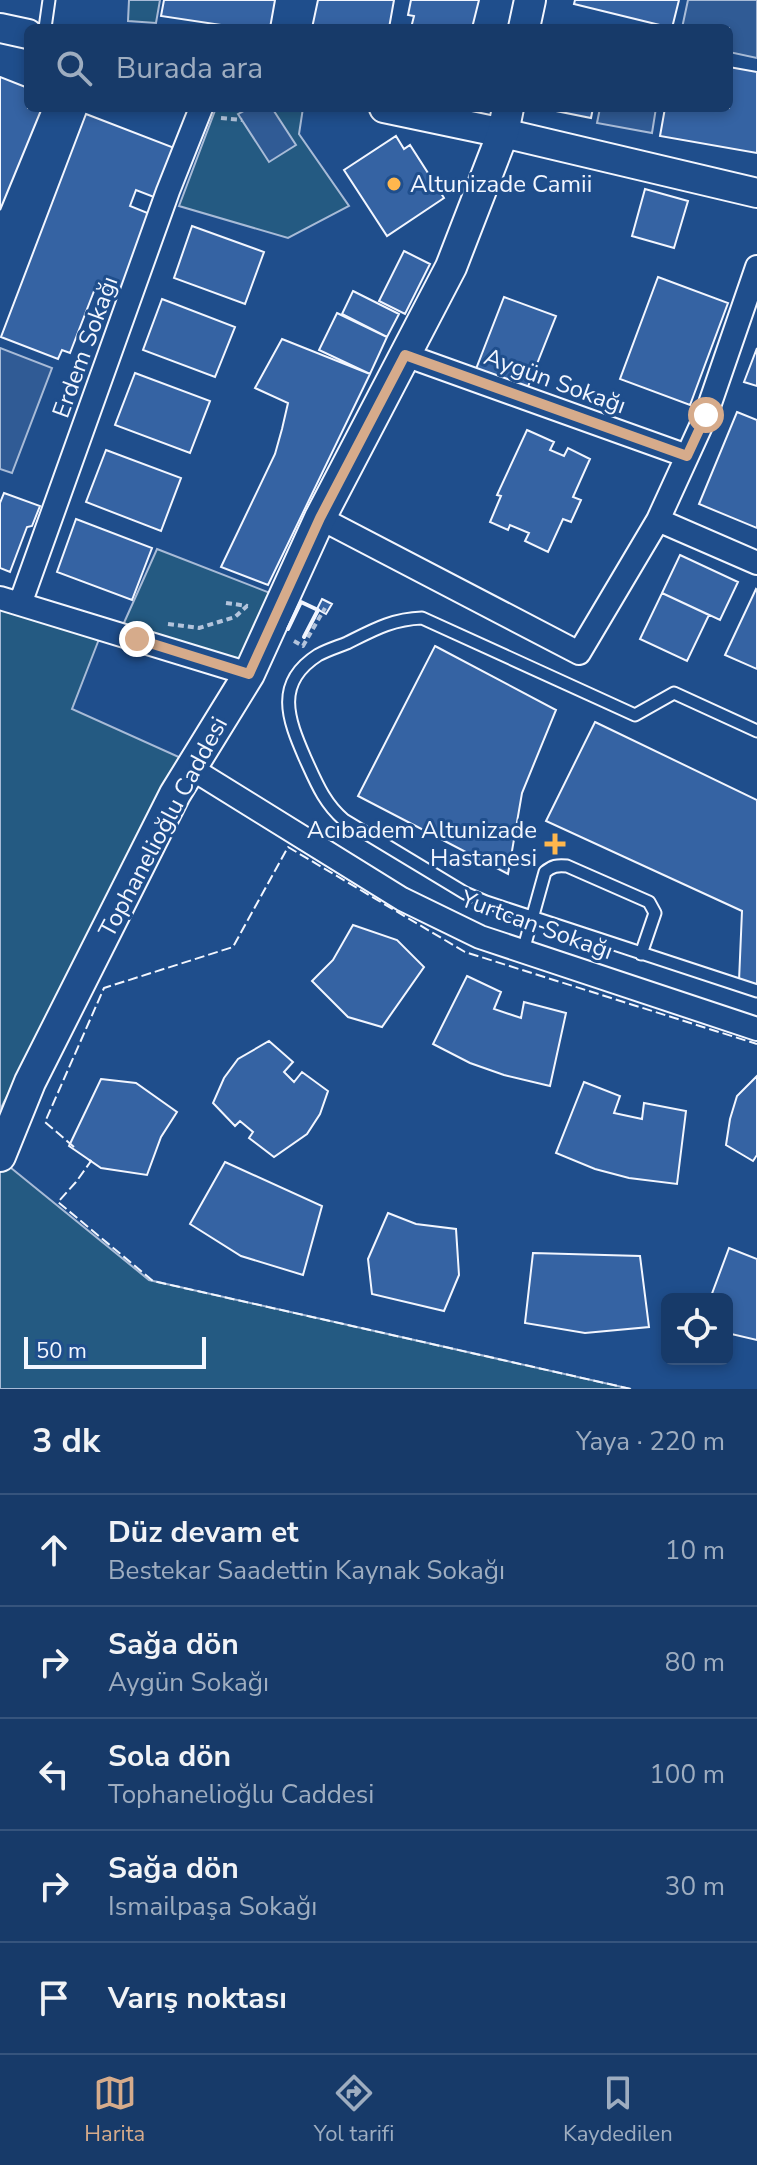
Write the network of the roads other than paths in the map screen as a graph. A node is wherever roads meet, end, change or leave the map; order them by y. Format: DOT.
graph roads {
  1 [pos="49,0"];
  2 [pos="530,0"];
  3 [pos="46,24"];
  4 [pos="525,24"];
  5 [pos="0,28"];
  6 [pos="24,33"];
  7 [pos="199,112"];
  8 [pos="424,112"];
  9 [pos="505,120"];
  10 [pos="757,193"];
  11 [pos="757,267"];
  12 [pos="405,355"];
  13 [pos="687,456"];
  14 [pos="320,518"];
  15 [pos="658,520"];
  16 [pos="757,563"];
  17 [pos="10,601"];
  18 [pos="249,674"];
  19 [pos="757,731"];
  20 [pos="189,767"];
  21 [pos="530,919"];
  22 [pos="523,951"];
  23 [pos="641,954"];
  24 [pos="757,991"];
  25 [pos="757,1029"];
  26 [pos="0,1156"];
  1 -- 3 [label="lane"];
  2 -- 4 [label="main road"];
  5 -- 6 [label="street"];
  7 -- 17 [label="street, Erdem Sokağı"];
  8 -- 9 [label="street"];
  9 -- 10 [label="street"];
  9 -- 12 [label="main road, Tophanelioğlu Caddesi"];
  11 -- 13 [label="street"];
  12 -- 13 [label="street, Aygün Sokağı"];
  12 -- 14 [label="main road, Tophanelioğlu Caddesi"];
  13 -- 15 [label="street"];
  14 -- 15 [label="street"];
  14 -- 18 [label="main road, Tophanelioğlu Caddesi"];
  15 -- 16 [label="street"];
  17 -- 18 [label="street"];
  18 -- 20 [label="main road, Tophanelioğlu Caddesi"];
  19 -- 21 [label="lane"];
  20 -- 22 [label="street, Yurtcan Sokağı"];
  20 -- 26 [label="main road, Tophanelioğlu Caddesi"];
  21 -- 22 [label="lane"];
  21 -- 23 [label="lane"];
  21 -- 23 [label="lane"];
  22 -- 25 [label="street, Yurtcan Sokağı"];
  23 -- 24 [label="lane"];
}
